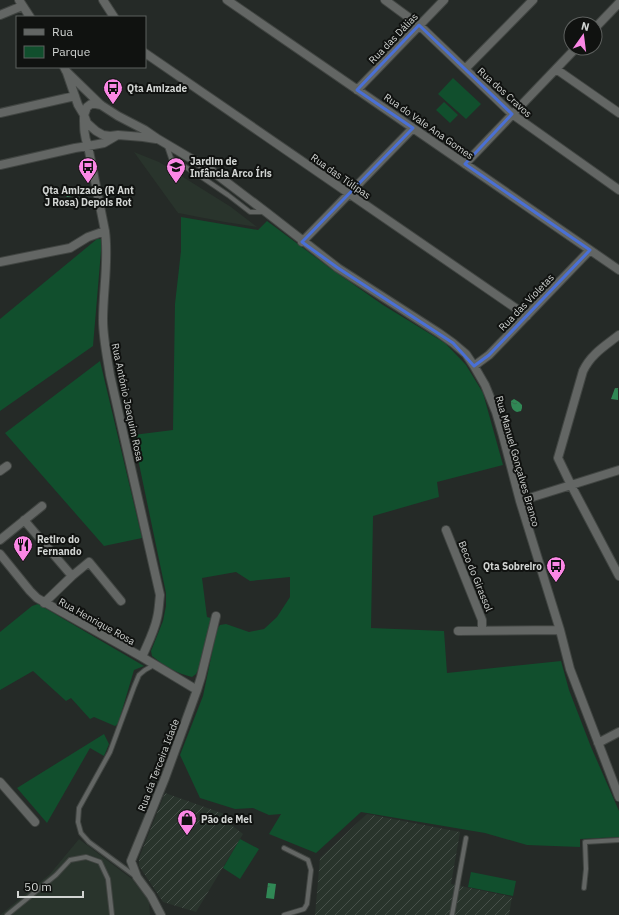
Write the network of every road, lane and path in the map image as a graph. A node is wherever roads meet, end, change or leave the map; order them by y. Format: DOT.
graph roads {
  1 [pos="103,0"];
  2 [pos="227,0"];
  3 [pos="385,0"];
  4 [pos="444,0"];
  5 [pos="533,0"];
  6 [pos="21,3"];
  7 [pos="619,3"];
  8 [pos="0,15"];
  9 [pos="29,16"];
  10 [pos="113,16"];
  11 [pos="603,20"];
  12 [pos="420,25"];
  13 [pos="146,54"];
  14 [pos="568,56"];
  15 [pos="65,69"];
  16 [pos="465,69"];
  17 [pos="556,69"];
  18 [pos="358,90"];
  19 [pos="75,96"];
  20 [pos="101,105"];
  21 [pos="0,113"];
  22 [pos="619,113"];
  23 [pos="512,114"];
  24 [pos="84,116"];
  25 [pos="118,116"];
  26 [pos="413,128"];
  27 [pos="117,136"];
  28 [pos="158,139"];
  29 [pos="88,146"];
  30 [pos="465,164"];
  31 [pos="0,165"];
  32 [pos="619,190"];
  33 [pos="349,194"];
  34 [pos="105,231"];
  35 [pos="302,242"];
  36 [pos="590,250"];
  37 [pos="0,262"];
  38 [pos="619,270"];
  39 [pos="527,316"];
  40 [pos="619,335"];
  41 [pos="474,366"];
  42 [pos="619,470"];
  43 [pos="571,485"];
  44 [pos="520,501"];
  45 [pos="42,506"];
  46 [pos="24,520"];
  47 [pos="446,530"];
  48 [pos="0,540"];
  49 [pos="0,554"];
  50 [pos="72,576"];
  51 [pos="619,576"];
  52 [pos="121,601"];
  53 [pos="44,603"];
  54 [pos="216,616"];
  55 [pos="560,630"];
  56 [pos="458,631"];
  57 [pos="482,631"];
  58 [pos="142,658"];
  59 [pos="154,665"];
  60 [pos="197,690"];
  61 [pos="619,732"];
  62 [pos="598,743"];
  63 [pos="0,782"];
  64 [pos="619,797"];
  65 [pos="35,822"];
  66 [pos="466,838"];
  67 [pos="619,840"];
  68 [pos="284,848"];
  69 [pos="137,877"];
  70 [pos="584,888"];
  71 [pos="7,915"];
  72 [pos="112,915"];
  73 [pos="161,915"];
  74 [pos="284,915"];
  75 [pos="452,915"];
  1 -- 10 [label="street"];
  2 -- 18 [label="street, Rua do Vale Ana Gomes"];
  3 -- 12 [label="street, Rua dos Cravos"];
  4 -- 12 [label="street, Rua das Dálias"];
  5 -- 16 [label="street"];
  6 -- 8 [label="street"];
  6 -- 9 [label="street"];
  7 -- 11 [label="street"];
  12 -- 16 [label="street, Rua dos Cravos"];
  12 -- 18 [label="street, Rua das Dálias"];
  13 -- 33 [label="street, Rua das Túlipas"];
  14 -- 17 [label="street"];
  15 -- 19 [label="street, Rua Manuel Gonçalves Branco"];
  15 -- 20 [label="street, Rua Manuel Gonçalves Branco"];
  16 -- 23 [label="street, Rua dos Cravos"];
  17 -- 22 [label="street"];
  17 -- 23 [label="street"];
  18 -- 26 [label="street, Rua do Vale Ana Gomes"];
  19 -- 21 [label="street"];
  19 -- 24 [label="street, Rua Manuel Gonçalves Branco"];
  20 -- 24 [label="street"];
  20 -- 25 [label="street, Rua Manuel Gonçalves Branco"];
  23 -- 30 [label="street"];
  23 -- 32 [label="street, Rua dos Cravos"];
  24 -- 27 [label="street, Rua Manuel Gonçalves Branco"];
  24 -- 29 [label="street, Rua António Joaquim Rosa"];
  25 -- 27 [label="street"];
  25 -- 28 [label="street, Rua Manuel Gonçalves Branco"];
  26 -- 30 [label="street, Rua do Vale Ana Gomes"];
  26 -- 33 [label="street"];
  27 -- 28 [label="street, Rua Manuel Gonçalves Branco"];
  27 -- 29 [label="street"];
  28 -- 35 [label="street, Rua Manuel Gonçalves Branco"];
  29 -- 31 [label="street"];
  29 -- 34 [label="street, Rua António Joaquim Rosa"];
  30 -- 36 [label="street, Rua do Vale Ana Gomes"];
  33 -- 35 [label="street"];
  33 -- 39 [label="street, Rua das Túlipas"];
  34 -- 37 [label="street"];
  34 -- 58 [label="street, Rua António Joaquim Rosa"];
  35 -- 41 [label="street, Rua Manuel Gonçalves Branco"];
  36 -- 38 [label="street, Rua do Vale Ana Gomes"];
  36 -- 39 [label="street, Rua das Violetas"];
  39 -- 41 [label="street, Rua das Violetas"];
  40 -- 43 [label="street"];
  41 -- 44 [label="street, Rua Manuel Gonçalves Branco"];
  42 -- 43 [label="street"];
  43 -- 44 [label="street"];
  43 -- 51 [label="street"];
  44 -- 55 [label="street, Rua Manuel Gonçalves Branco"];
  45 -- 46 [label="street"];
  46 -- 48 [label="street"];
  46 -- 50 [label="street"];
  47 -- 57 [label="street, Beco do Girassol"];
  49 -- 53 [label="street, Rua Henrique Rosa"];
  50 -- 52 [label="street"];
  50 -- 53 [label="street"];
  53 -- 58 [label="street, Rua Henrique Rosa"];
  54 -- 60 [label="street, Rua da Terceira Idade"];
  55 -- 57 [label="street"];
  55 -- 62 [label="street, Rua Manuel Gonçalves Branco"];
  56 -- 57 [label="street"];
  58 -- 59 [label="street, Rua Henrique Rosa"];
  59 -- 60 [label="street, Rua Henrique Rosa"];
  59 -- 69 [label="lane"];
  60 -- 69 [label="street, Rua da Terceira Idade"];
  61 -- 62 [label="street"];
  62 -- 64 [label="street, Rua Manuel Gonçalves Branco"];
  63 -- 65 [label="street"];
  66 -- 75 [label="lane"];
  67 -- 70 [label="lane"];
  68 -- 74 [label="lane"];
  69 -- 73 [label="street, Rua da Terceira Idade"];
  71 -- 72 [label="lane"];
}
